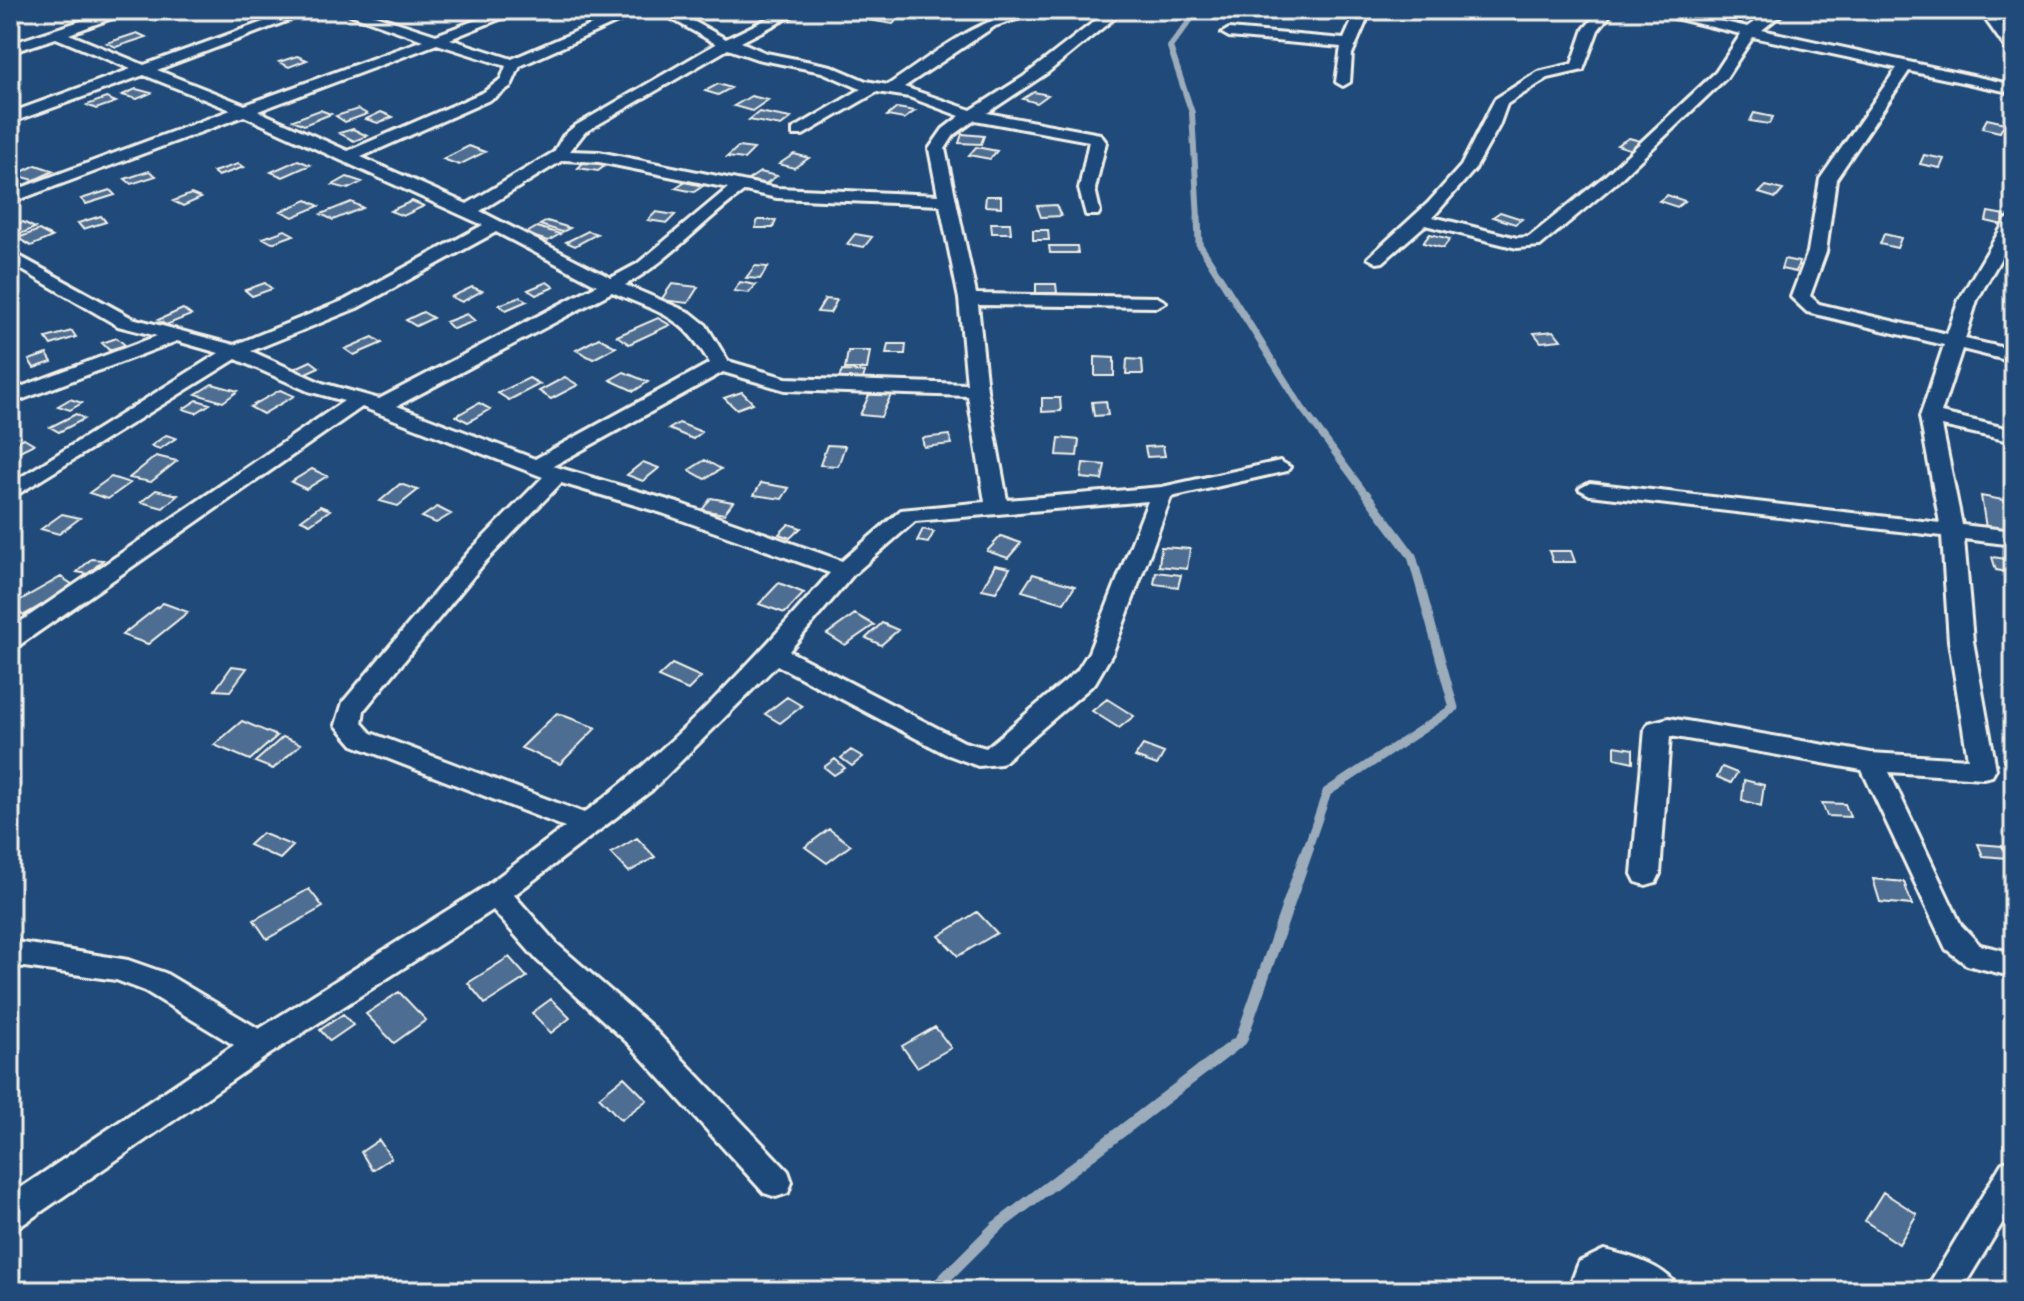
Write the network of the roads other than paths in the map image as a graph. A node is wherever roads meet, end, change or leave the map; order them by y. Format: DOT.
graph roads {
  1 [pos="127,10"];
  2 [pos="309,10"];
  3 [pos="345,10"];
  4 [pos="515,10"];
  5 [pos="637,10"];
  6 [pos="663,10"];
  7 [pos="796,10"];
  8 [pos="1039,10"];
  9 [pos="1094,10"];
  10 [pos="1364,10"];
  11 [pos="1607,10"];
  12 [pos="1649,10"];
  13 [pos="1780,10"];
  14 [pos="1993,10"];
  15 [pos="1756,31"];
  16 [pos="1229,33"];
  17 [pos="57,34"];
  18 [pos="441,40"];
  19 [pos="726,44"];
  20 [pos="1349,44"];
  21 [pos="10,49"];
  22 [pos="2014,50"];
  23 [pos="513,64"];
  24 [pos="1904,68"];
  25 [pos="141,70"];
  26 [pos="1343,82"];
  27 [pos="874,87"];
  28 [pos="893,88"];
  29 [pos="2014,89"];
  30 [pos="248,112"];
  31 [pos="970,115"];
  32 [pos="10,118"];
  33 [pos="798,132"];
  34 [pos="560,155"];
  35 [pos="346,158"];
  36 [pos="740,187"];
  37 [pos="10,198"];
  38 [pos="947,201"];
  39 [pos="468,211"];
  40 [pos="1092,211"];
  41 [pos="1422,219"];
  42 [pos="2014,220"];
  43 [pos="493,227"];
  44 [pos="10,256"];
  45 [pos="1377,258"];
  46 [pos="611,285"];
  47 [pos="968,299"];
  48 [pos="1157,302"];
  49 [pos="174,336"];
  50 [pos="1953,341"];
  51 [pos="235,351"];
  52 [pos="2014,356"];
  53 [pos="721,365"];
  54 [pos="977,390"];
  55 [pos="10,398"];
  56 [pos="370,403"];
  57 [pos="1930,417"];
  58 [pos="2014,436"];
  59 [pos="1280,467"];
  60 [pos="546,471"];
  61 [pos="1590,489"];
  62 [pos="10,493"];
  63 [pos="1162,493"];
  64 [pos="997,507"];
  65 [pos="1952,528"];
  66 [pos="2014,538"];
  67 [pos="845,570"];
  68 [pos="10,640"];
  69 [pos="774,653"];
  70 [pos="1871,762"];
  71 [pos="587,825"];
  72 [pos="1646,874"];
  73 [pos="496,894"];
  74 [pos="10,953"];
  75 [pos="2013,965"];
  76 [pos="259,1045"];
  77 [pos="2014,1174"];
  78 [pos="776,1182"];
  79 [pos="10,1214"];
  80 [pos="1585,1291"];
  81 [pos="1662,1291"];
  82 [pos="1942,1291"];
  1 -- 17 [label="street"];
  2 -- 25 [label="street"];
  3 -- 18 [label="street"];
  4 -- 18 [label="street"];
  5 -- 23 [label="street"];
  6 -- 19 [label="street"];
  7 -- 19 [label="street"];
  8 -- 28 [label="street"];
  9 -- 31 [label="street"];
  10 -- 20 [label="street"];
  11 -- 41 [label="street"];
  12 -- 15 [label="street"];
  13 -- 15 [label="street"];
  14 -- 22 [label="street"];
  15 -- 24 [label="street"];
  15 -- 41 [label="street"];
  16 -- 20 [label="street"];
  17 -- 21 [label="street"];
  17 -- 25 [label="street"];
  18 -- 23 [label="street"];
  18 -- 30 [label="street"];
  19 -- 27 [label="street"];
  19 -- 34 [label="street"];
  20 -- 26 [label="street"];
  23 -- 35 [label="street"];
  24 -- 29 [label="street"];
  24 -- 50 [label="street"];
  25 -- 30 [label="street"];
  25 -- 32 [label="street"];
  27 -- 28 [label="street"];
  27 -- 33 [label="street"];
  28 -- 31 [label="street"];
  30 -- 35 [label="street"];
  30 -- 37 [label="street"];
  31 -- 38 [label="street"];
  31 -- 40 [label="street"];
  34 -- 36 [label="street"];
  34 -- 39 [label="street"];
  35 -- 39 [label="street"];
  36 -- 38 [label="street"];
  36 -- 46 [label="street"];
  38 -- 47 [label="street"];
  39 -- 43 [label="street"];
  41 -- 45 [label="street"];
  42 -- 50 [label="street"];
  43 -- 46 [label="street"];
  43 -- 51 [label="street"];
  44 -- 49 [label="street"];
  46 -- 53 [label="street"];
  46 -- 56 [label="street"];
  47 -- 48 [label="street"];
  47 -- 54 [label="street"];
  49 -- 51 [label="street"];
  49 -- 55 [label="street"];
  50 -- 52 [label="street"];
  50 -- 57 [label="street"];
  51 -- 56 [label="street"];
  51 -- 62 [label="street"];
  53 -- 54 [label="street"];
  53 -- 60 [label="street"];
  54 -- 64 [label="street"];
  56 -- 60 [label="street"];
  56 -- 68 [label="street"];
  57 -- 58 [label="street"];
  57 -- 65 [label="street"];
  59 -- 63 [label="street"];
  60 -- 67 [label="street"];
  60 -- 71 [label="street"];
  61 -- 65 [label="street"];
  63 -- 64 [label="street"];
  63 -- 69 [label="street"];
  64 -- 67 [label="street"];
  65 -- 66 [label="street"];
  65 -- 70 [label="street"];
  67 -- 69 [label="street"];
  69 -- 71 [label="street"];
  70 -- 72 [label="street"];
  70 -- 75 [label="street"];
  71 -- 73 [label="street"];
  73 -- 76 [label="street"];
  73 -- 78 [label="street"];
  74 -- 76 [label="street"];
  76 -- 79 [label="street"];
  77 -- 82 [label="street"];
  80 -- 81 [label="street"];
}
